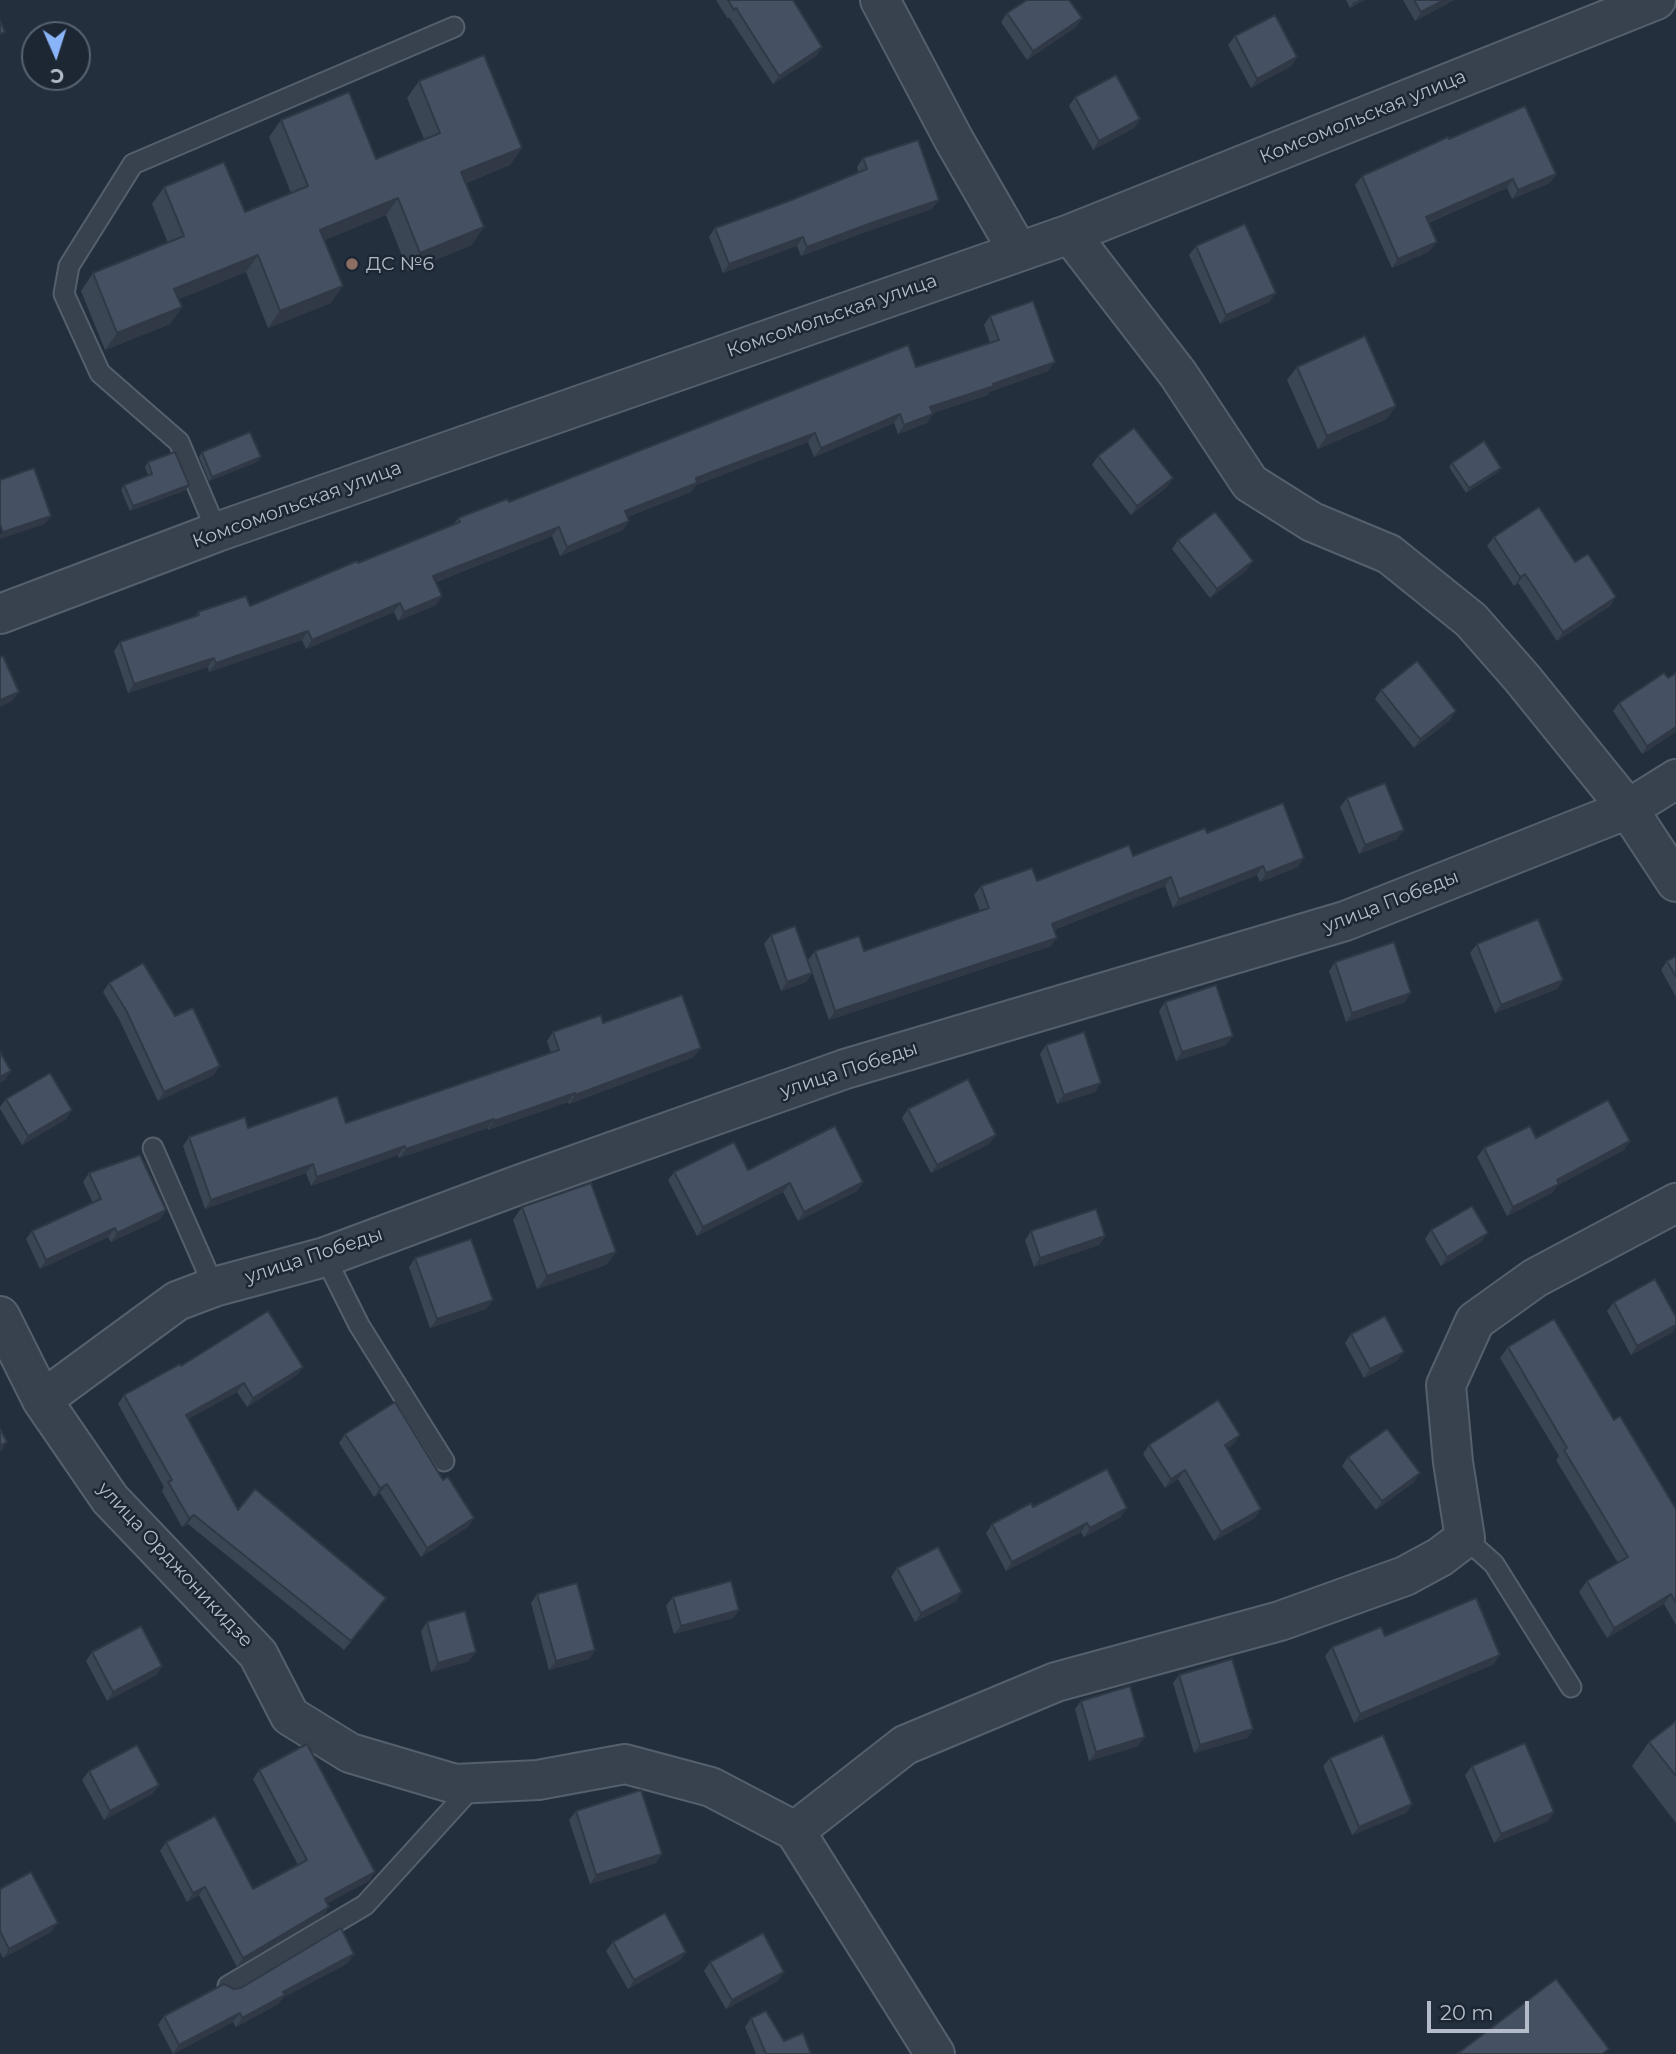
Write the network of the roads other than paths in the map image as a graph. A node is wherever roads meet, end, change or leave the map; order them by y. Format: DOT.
graph roads {
  1 [pos="880,0"];
  2 [pos="1656,0"];
  3 [pos="454,27"];
  4 [pos="1070,234"];
  5 [pos="1018,251"];
  6 [pos="217,532"];
  7 [pos="0,614"];
  8 [pos="1676,779"];
  9 [pos="1628,809"];
  10 [pos="1676,882"];
  11 [pos="153,1148"];
  12 [pos="1676,1203"];
  13 [pos="326,1256"];
  14 [pos="214,1287"];
  15 [pos="0,1316"];
  16 [pos="42,1399"];
  17 [pos="444,1461"];
  18 [pos="1465,1538"];
  19 [pos="1571,1687"];
  20 [pos="476,1783"];
  21 [pos="795,1831"];
  22 [pos="228,1986"];
  23 [pos="935,2054"];
  1 -- 5 [label="street"];
  2 -- 4 [label="street, Комсомольская улица"];
  3 -- 6 [label="lane"];
  4 -- 5 [label="street, Комсомольская улица"];
  4 -- 9 [label="street"];
  5 -- 6 [label="street, Комсомольская улица"];
  6 -- 7 [label="street, Комсомольская улица"];
  8 -- 9 [label="street, улица Победы"];
  9 -- 10 [label="street"];
  9 -- 13 [label="street, улица Победы"];
  11 -- 14 [label="lane"];
  12 -- 18 [label="street"];
  13 -- 14 [label="street, улица Победы"];
  13 -- 17 [label="lane"];
  14 -- 16 [label="street, улица Победы"];
  15 -- 16 [label="street, улица Орджоникидзе"];
  16 -- 20 [label="street, улица Орджоникидзе"];
  18 -- 19 [label="lane"];
  18 -- 21 [label="street"];
  20 -- 21 [label="street, улица Орджоникидзе"];
  20 -- 22 [label="lane"];
  21 -- 23 [label="street"];
}
